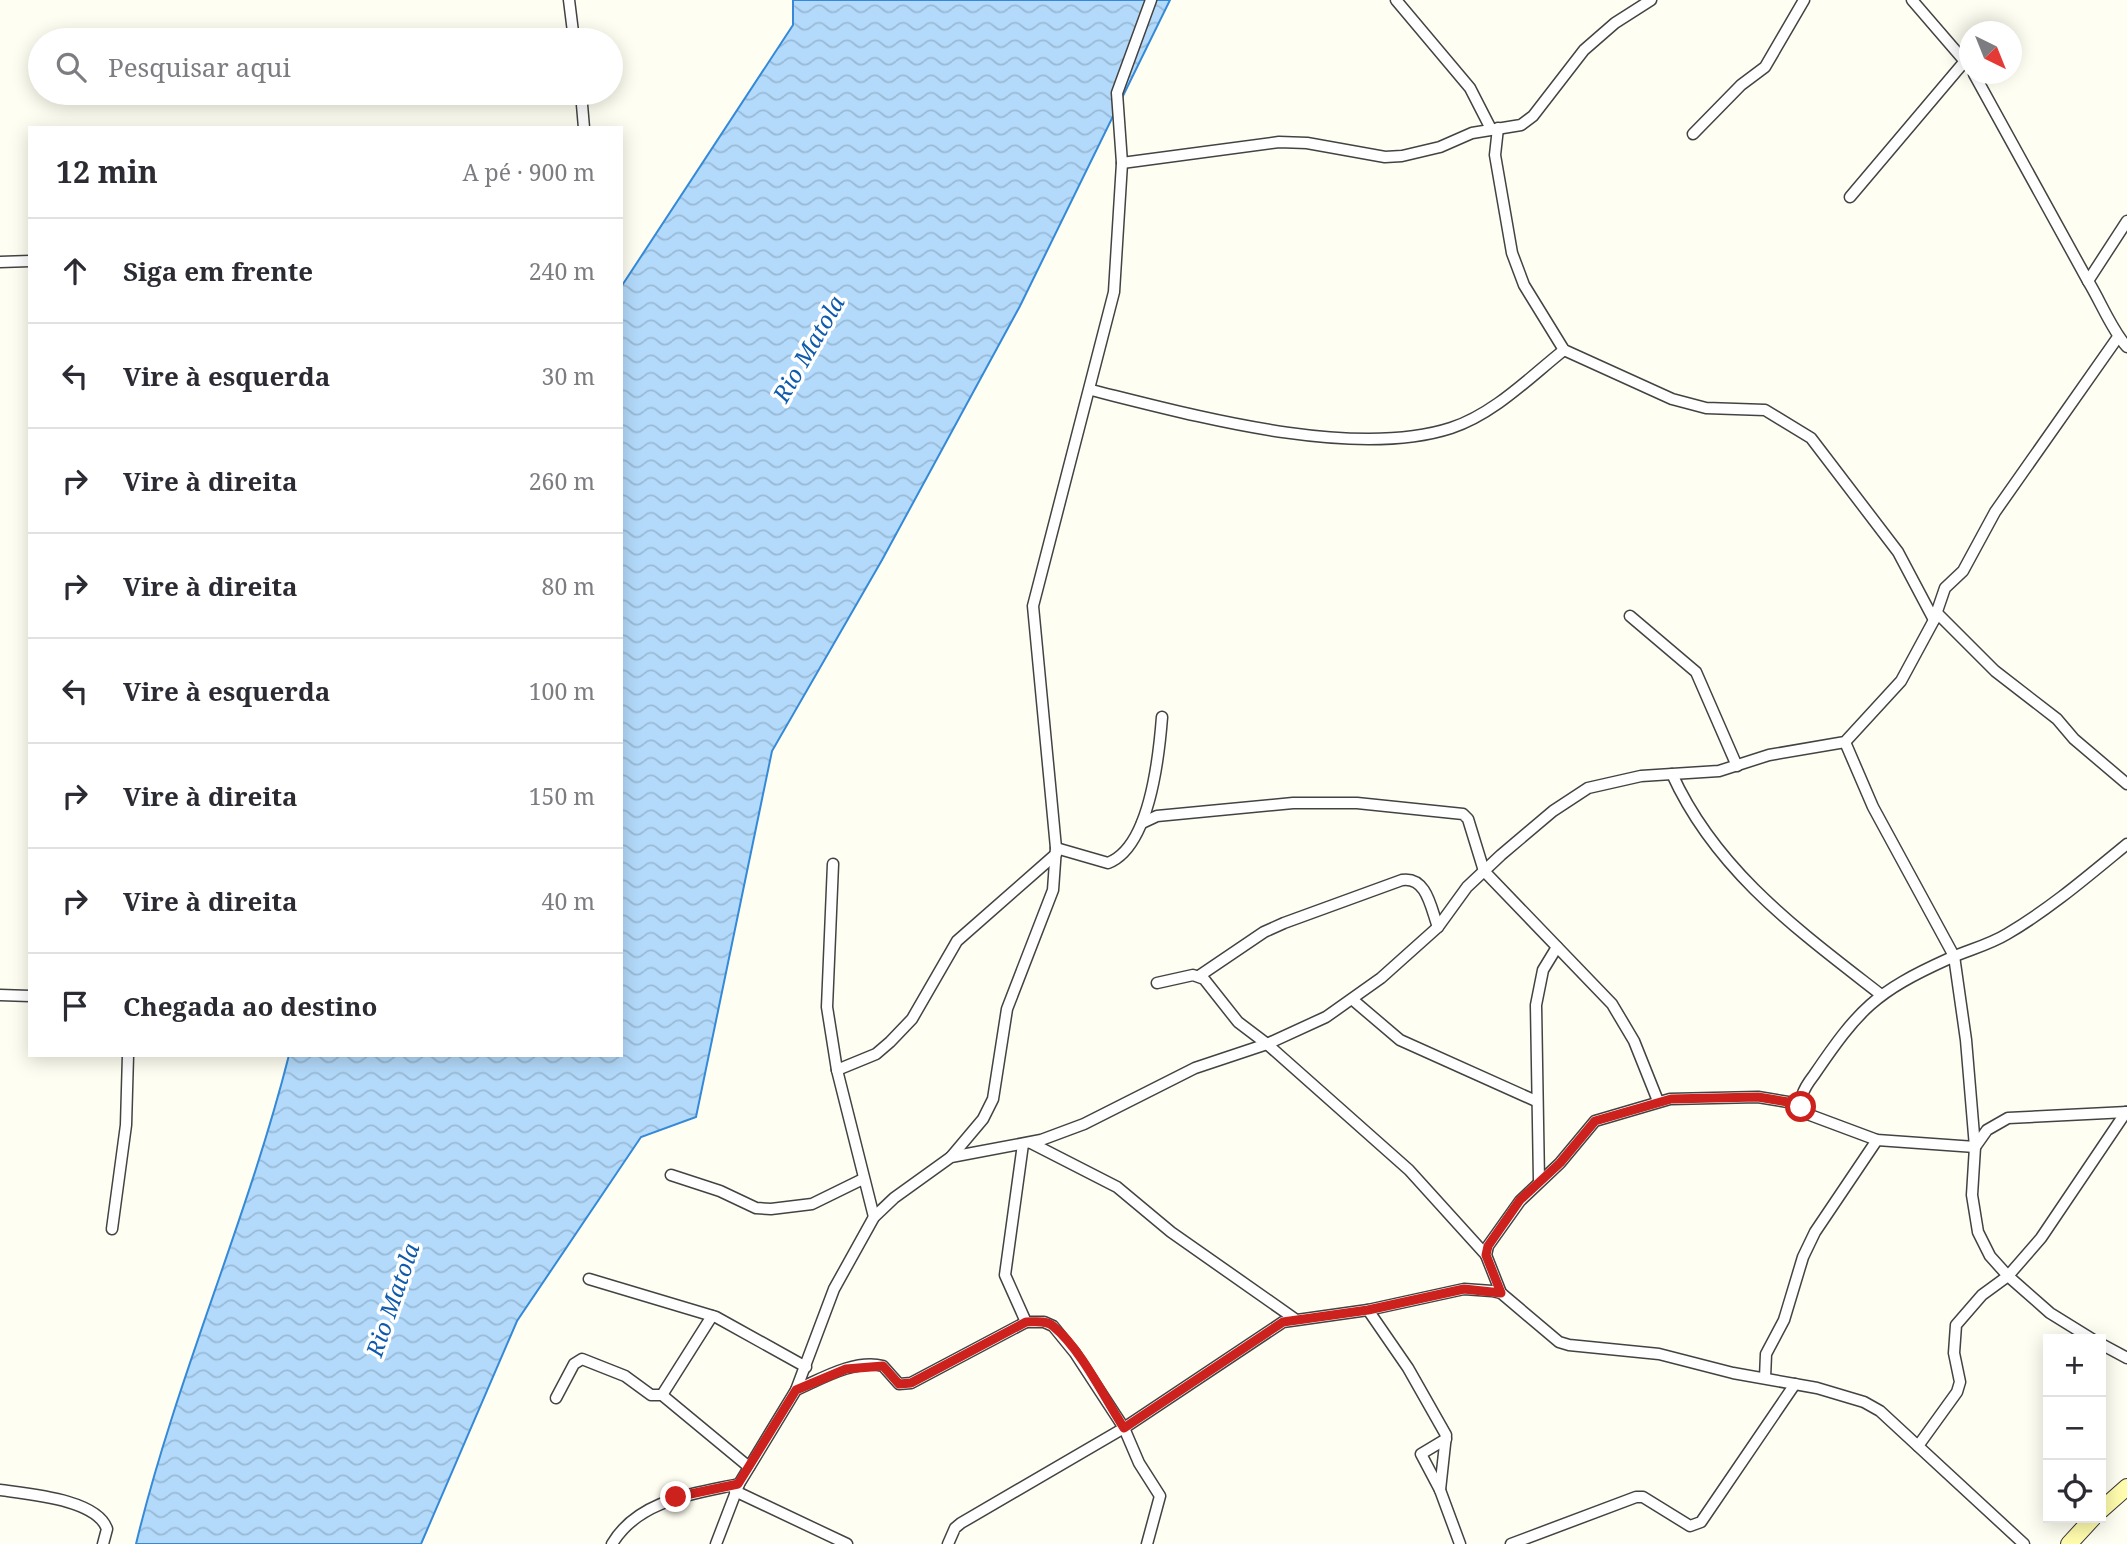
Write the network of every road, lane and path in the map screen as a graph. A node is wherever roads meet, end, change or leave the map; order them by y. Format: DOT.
graph roads {
  1 [pos="569,0"];
  2 [pos="1150,0"];
  3 [pos="1396,0"];
  4 [pos="1651,0"];
  5 [pos="1804,0"];
  6 [pos="1912,0"];
  7 [pos="572,28"];
  8 [pos="1959,55"];
  9 [pos="1959,73"];
  10 [pos="1980,84"];
  11 [pos="582,105"];
  12 [pos="584,126"];
  13 [pos="1494,128"];
  14 [pos="1693,134"];
  15 [pos="1122,163"];
  16 [pos="1850,197"];
  17 [pos="2127,221"];
  18 [pos="28,261"];
  19 [pos="0,262"];
  20 [pos="2088,281"];
  21 [pos="2118,337"];
  22 [pos="2127,347"];
  23 [pos="1564,350"];
  24 [pos="1091,390"];
  25 [pos="1630,616"];
  26 [pos="1935,616"];
  27 [pos="1162,718"];
  28 [pos="1845,742"];
  29 [pos="1737,766"];
  30 [pos="1672,774"];
  31 [pos="2127,784"];
  32 [pos="1142,823"];
  33 [pos="2127,844"];
  34 [pos="1056,851"];
  35 [pos="833,864"];
  36 [pos="1483,871"];
  37 [pos="1438,927"];
  38 [pos="1557,947"];
  39 [pos="1954,956"];
  40 [pos="1199,976"];
  41 [pos="1157,983"];
  42 [pos="1880,994"];
  43 [pos="0,995"];
  44 [pos="28,996"];
  45 [pos="1353,1000"];
  46 [pos="1268,1044"];
  47 [pos="128,1057"];
  48 [pos="837,1070"];
  49 [pos="1536,1101"];
  50 [pos="1658,1101"];
  51 [pos="1800,1104"];
  52 [pos="2127,1112"];
  53 [pos="1877,1140"];
  54 [pos="1027,1143"];
  55 [pos="1975,1147"];
  56 [pos="951,1157"];
  57 [pos="671,1175"];
  58 [pos="863,1179"];
  59 [pos="1539,1181"];
  60 [pos="874,1217"];
  61 [pos="112,1229"];
  62 [pos="1486,1255"];
  63 [pos="2008,1276"];
  64 [pos="589,1279"];
  65 [pos="1501,1293"];
  66 [pos="1368,1310"];
  67 [pos="712,1316"];
  68 [pos="1295,1319"];
  69 [pos="1026,1322"];
  70 [pos="2084,1334"];
  71 [pos="2106,1347"];
  72 [pos="2127,1358"];
  73 [pos="806,1367"];
  74 [pos="1765,1378"];
  75 [pos="1796,1384"];
  76 [pos="796,1390"];
  77 [pos="662,1395"];
  78 [pos="556,1398"];
  79 [pos="1124,1428"];
  80 [pos="1446,1439"];
  81 [pos="1918,1446"];
  82 [pos="749,1467"];
  83 [pos="2127,1487"];
  84 [pos="737,1488"];
  85 [pos="0,1490"];
  86 [pos="1440,1490"];
  87 [pos="2106,1506"];
  88 [pos="2089,1523"];
  89 [pos="103,1544"];
  90 [pos="612,1544"];
  91 [pos="716,1544"];
  92 [pos="847,1544"];
  93 [pos="948,1544"];
  94 [pos="1147,1544"];
  95 [pos="1460,1544"];
  96 [pos="1511,1544"];
  97 [pos="2024,1544"];
  98 [pos="2070,1544"];
  1 -- 7 [label="street"];
  2 -- 15 [label="street"];
  3 -- 13 [label="street"];
  4 -- 13 [label="street"];
  5 -- 14 [label="street"];
  6 -- 8 [label="street"];
  9 -- 16 [label="street"];
  10 -- 20 [label="street"];
  11 -- 12 [label="street"];
  13 -- 15 [label="street"];
  13 -- 23 [label="street"];
  15 -- 24 [label="street"];
  17 -- 20 [label="street"];
  18 -- 19 [label="street"];
  20 -- 21 [label="street"];
  21 -- 22 [label="street"];
  21 -- 26 [label="street"];
  23 -- 24 [label="street"];
  23 -- 26 [label="street"];
  24 -- 34 [label="street"];
  25 -- 29 [label="street"];
  26 -- 28 [label="street"];
  26 -- 31 [label="street"];
  27 -- 32 [label="street"];
  28 -- 29 [label="street"];
  28 -- 39 [label="street"];
  29 -- 30 [label="street"];
  30 -- 36 [label="street"];
  30 -- 42 [label="street"];
  32 -- 34 [label="street"];
  32 -- 36 [label="street"];
  33 -- 39 [label="street"];
  34 -- 48 [label="street"];
  34 -- 56 [label="street"];
  35 -- 48 [label="street"];
  36 -- 37 [label="street"];
  36 -- 38 [label="street"];
  37 -- 40 [label="street"];
  37 -- 45 [label="street"];
  38 -- 49 [label="street"];
  38 -- 50 [label="street"];
  39 -- 42 [label="street"];
  39 -- 55 [label="street"];
  40 -- 41 [label="street"];
  40 -- 46 [label="street"];
  42 -- 51 [label="street"];
  43 -- 44 [label="street"];
  45 -- 46 [label="street"];
  45 -- 49 [label="street"];
  46 -- 54 [label="street"];
  46 -- 62 [label="street"];
  47 -- 61 [label="street"];
  48 -- 58 [label="street"];
  49 -- 59 [label="street"];
  50 -- 51 [label="street"];
  50 -- 59 [label="street"];
  51 -- 53 [label="street"];
  52 -- 55 [label="street"];
  52 -- 63 [label="street"];
  53 -- 55 [label="street"];
  53 -- 74 [label="street"];
  54 -- 56 [label="street"];
  54 -- 68 [label="street"];
  54 -- 69 [label="street"];
  55 -- 63 [label="street"];
  56 -- 60 [label="street"];
  57 -- 58 [label="street"];
  58 -- 60 [label="street"];
  59 -- 62 [label="street"];
  60 -- 73 [label="street"];
  62 -- 65 [label="street"];
  63 -- 70 [label="street"];
  63 -- 81 [label="street"];
  64 -- 67 [label="street"];
  65 -- 66 [label="street"];
  65 -- 74 [label="street"];
  66 -- 68 [label="street"];
  66 -- 80 [label="street"];
  67 -- 73 [label="street"];
  67 -- 77 [label="street"];
  68 -- 79 [label="street"];
  69 -- 76 [label="street"];
  69 -- 79 [label="street"];
  71 -- 72 [label="street"];
  73 -- 76 [label="street"];
  74 -- 75 [label="street"];
  75 -- 81 [label="street"];
  75 -- 96 [label="street"];
  76 -- 82 [label="street"];
  77 -- 78 [label="street"];
  77 -- 82 [label="street"];
  79 -- 93 [label="street"];
  79 -- 94 [label="street"];
  80 -- 86 [label="street"];
  80 -- 86 [label="street"];
  81 -- 97 [label="street"];
  82 -- 84 [label="street"];
  83 -- 87 [label="street"];
  84 -- 90 [label="street"];
  84 -- 91 [label="street"];
  84 -- 92 [label="street"];
  85 -- 89 [label="street"];
  86 -- 95 [label="street"];
  88 -- 98 [label="street"];
}
